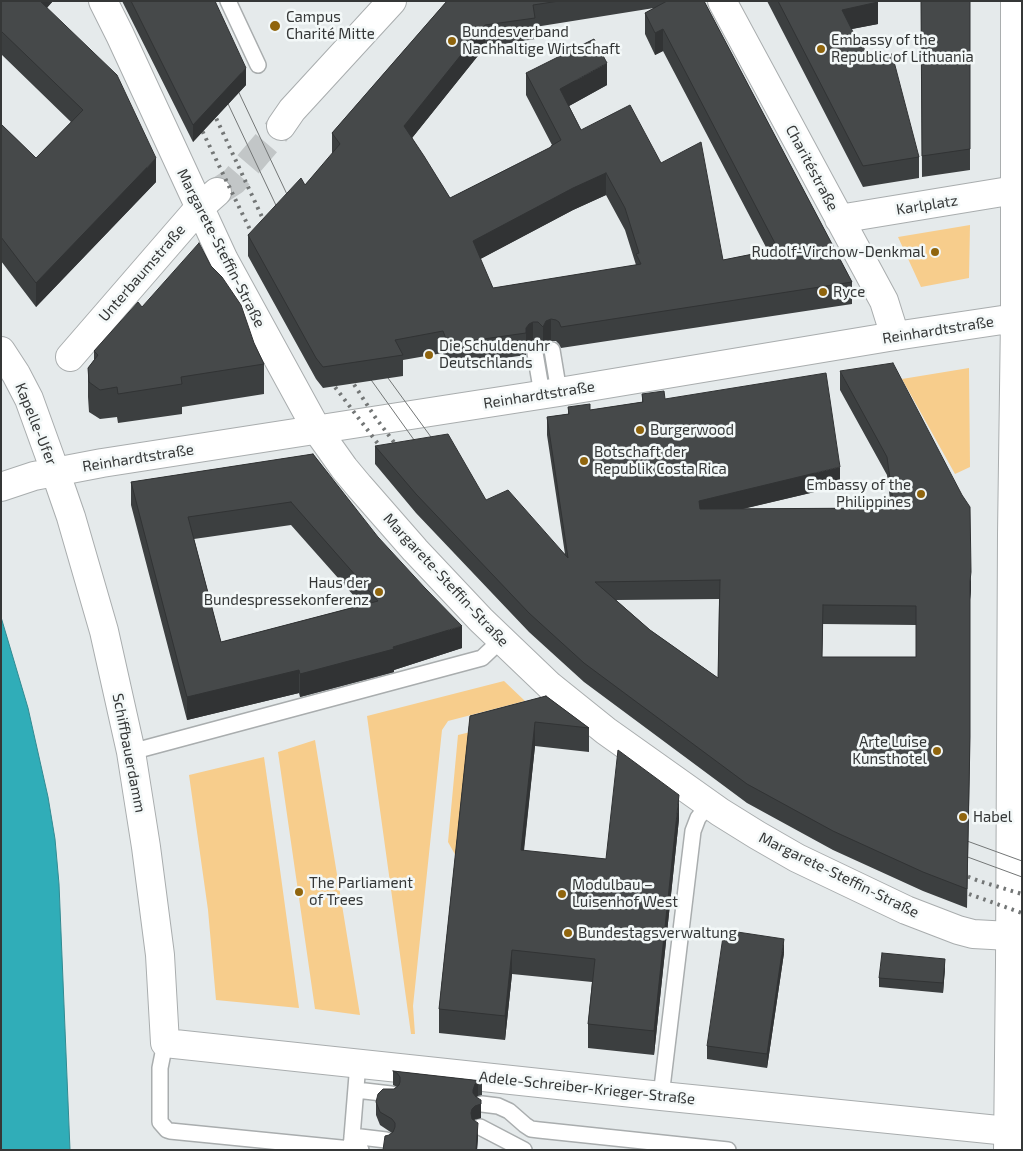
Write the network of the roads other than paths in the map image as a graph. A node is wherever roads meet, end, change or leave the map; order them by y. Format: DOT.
graph roads {
  1 [pos="103,1"];
  2 [pos="228,1"];
  3 [pos="392,1"];
  4 [pos="722,1"];
  5 [pos="1015,1"];
  6 [pos="258,64"];
  7 [pos="281,126"];
  8 [pos="1015,190"];
  9 [pos="208,200"];
  10 [pos="840,219"];
  11 [pos="1018,318"];
  12 [pos="895,336"];
  13 [pos="552,350"];
  14 [pos="1,351"];
  15 [pos="535,353"];
  16 [pos="70,357"];
  17 [pos="551,393"];
  18 [pos="317,430"];
  19 [pos="55,471"];
  20 [pos="1,487"];
  21 [pos="501,640"];
  22 [pos="1016,750"];
  23 [pos="130,752"];
  24 [pos="709,804"];
  25 [pos="1010,936"];
  26 [pos="165,1043"];
  27 [pos="358,1063"];
  28 [pos="356,1090"];
  29 [pos="391,1094"];
  30 [pos="661,1096"];
  31 [pos="482,1104"];
  32 [pos="480,1127"];
  33 [pos="386,1140"];
  34 [pos="1008,1140"];
  35 [pos="354,1145"];
  36 [pos="524,1150"];
  37 [pos="728,1150"];
  1 -- 9 [label="street, Margarete-Steffin-Straße"];
  2 -- 6 [label="lane"];
  3 -- 7 [label="street"];
  4 -- 10 [label="street, Charitéstraße"];
  5 -- 8 [label="street"];
  8 -- 10 [label="street, Karlplatz"];
  8 -- 11 [label="street"];
  9 -- 16 [label="street, Unterbaumstraße"];
  9 -- 18 [label="street, Margarete-Steffin-Straße"];
  10 -- 12 [label="street, Charitéstraße"];
  11 -- 12 [label="street, Reinhardtstraße"];
  11 -- 22 [label="street"];
  12 -- 17 [label="street, Reinhardtstraße"];
  13 -- 17 [label="lane"];
  14 -- 19 [label="street, Kapelle-Ufer"];
  15 -- 17 [label="lane"];
  17 -- 18 [label="street, Reinhardtstraße"];
  18 -- 19 [label="street, Reinhardtstraße"];
  18 -- 21 [label="street, Margarete-Steffin-Straße"];
  19 -- 20 [label="street, Reinhardtstraße"];
  19 -- 23 [label="street, Schiffbauerdamm"];
  21 -- 23 [label="lane"];
  21 -- 24 [label="street, Margarete-Steffin-Straße"];
  22 -- 25 [label="street"];
  23 -- 26 [label="street, Schiffbauerdamm"];
  24 -- 25 [label="street, Margarete-Steffin-Straße"];
  24 -- 30 [label="lane"];
  25 -- 34 [label="street"];
  26 -- 27 [label="street, Adele-Schreiber-Krieger-Straße"];
  26 -- 35 [label="lane"];
  27 -- 28 [label="lane"];
  27 -- 30 [label="street, Adele-Schreiber-Krieger-Straße"];
  28 -- 29 [label="lane"];
  28 -- 35 [label="lane"];
  30 -- 34 [label="street, Adele-Schreiber-Krieger-Straße"];
  31 -- 37 [label="lane"];
  32 -- 36 [label="lane"];
  33 -- 35 [label="lane"];
}
